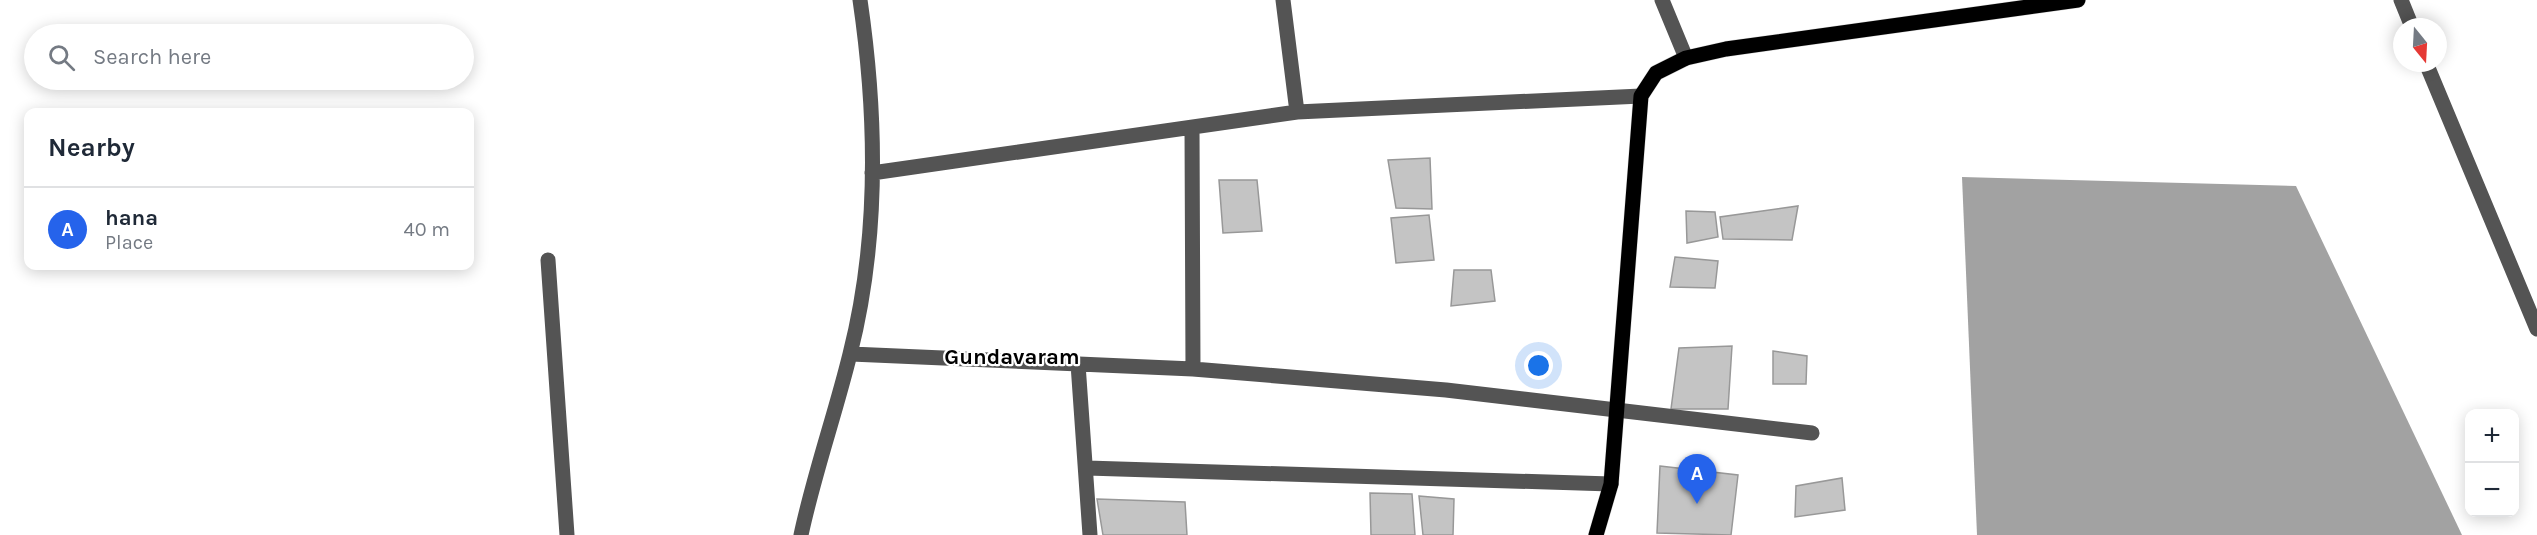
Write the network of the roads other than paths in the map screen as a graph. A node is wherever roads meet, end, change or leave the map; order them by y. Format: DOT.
graph roads {
  1 [pos="860,0"];
  2 [pos="1283,0"];
  3 [pos="1662,0"];
  4 [pos="2072,0"];
  5 [pos="2402,0"];
  6 [pos="2409,18"];
  7 [pos="1686,58"];
  8 [pos="2430,72"];
  9 [pos="1641,96"];
  10 [pos="1297,112"];
  11 [pos="1192,127"];
  12 [pos="872,173"];
  13 [pos="548,260"];
  14 [pos="2537,329"];
  15 [pos="851,354"];
  16 [pos="1078,364"];
  17 [pos="1193,369"];
  18 [pos="1618,410"];
  19 [pos="1812,433"];
  20 [pos="1087,468"];
  21 [pos="1611,484"];
  22 [pos="567,535"];
  23 [pos="801,535"];
  24 [pos="1090,535"];
  25 [pos="1596,535"];
  1 -- 12 [label="street"];
  2 -- 10 [label="street"];
  3 -- 7 [label="street"];
  4 -- 7 [label="main road"];
  5 -- 6 [label="street"];
  7 -- 9 [label="main road"];
  8 -- 14 [label="street"];
  9 -- 10 [label="street"];
  9 -- 18 [label="main road"];
  10 -- 11 [label="street"];
  11 -- 12 [label="street"];
  11 -- 17 [label="street"];
  12 -- 15 [label="street"];
  13 -- 22 [label="street"];
  15 -- 16 [label="street"];
  15 -- 23 [label="street"];
  16 -- 17 [label="street"];
  16 -- 20 [label="street"];
  17 -- 18 [label="street"];
  18 -- 19 [label="street"];
  18 -- 21 [label="main road"];
  20 -- 21 [label="street"];
  20 -- 24 [label="street"];
  21 -- 25 [label="main road"];
}
